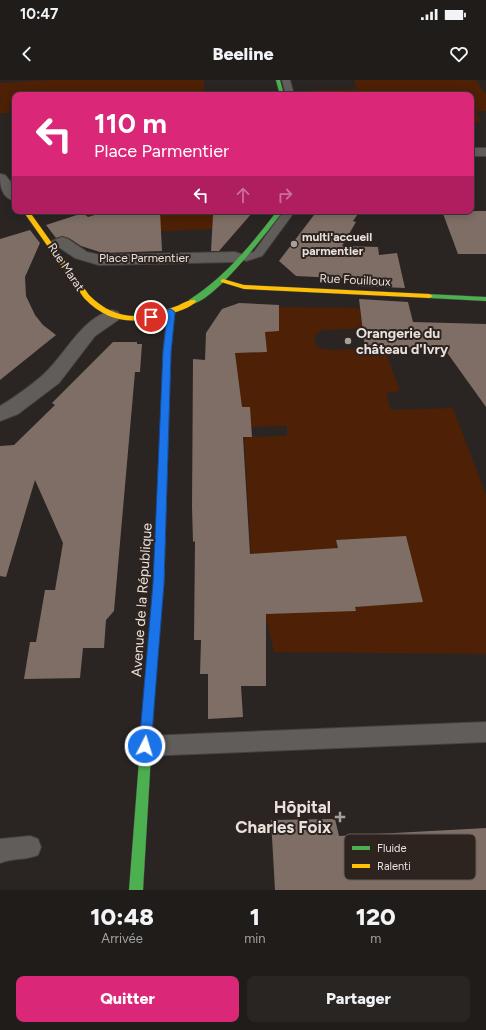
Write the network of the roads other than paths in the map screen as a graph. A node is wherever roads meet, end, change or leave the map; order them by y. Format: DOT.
graph roads {
  1 [pos="278,80"];
  2 [pos="286,80"];
  3 [pos="281,92"];
  4 [pos="289,92"];
  5 [pos="474,152"];
  6 [pos="486,152"];
  7 [pos="0,178"];
  8 [pos="12,193"];
  9 [pos="28,214"];
  10 [pos="277,214"];
  11 [pos="288,214"];
  12 [pos="58,244"];
  13 [pos="241,257"];
  14 [pos="223,281"];
  15 [pos="486,299"];
  16 [pos="171,312"];
  17 [pos="112,316"];
  18 [pos="0,414"];
  19 [pos="486,732"];
  20 [pos="145,746"];
  21 [pos="30,847"];
  22 [pos="0,852"];
  23 [pos="136,890"];
  1 -- 3 [label="street"];
  2 -- 4 [label="lane"];
  5 -- 6 [label="street"];
  7 -- 8 [label="street"];
  9 -- 17 [label="street, Rue Marat"];
  10 -- 13 [label="street"];
  11 -- 13 [label="lane"];
  12 -- 13 [label="street, Place Parmentier"];
  13 -- 14 [label="street"];
  14 -- 15 [label="street, Rue Fouilloux"];
  14 -- 16 [label="street"];
  16 -- 17 [label="street"];
  16 -- 20 [label="street, Avenue de la République"];
  17 -- 18 [label="street"];
  19 -- 20 [label="lane"];
  20 -- 23 [label="street, Avenue de la République"];
  21 -- 22 [label="lane"];
}
